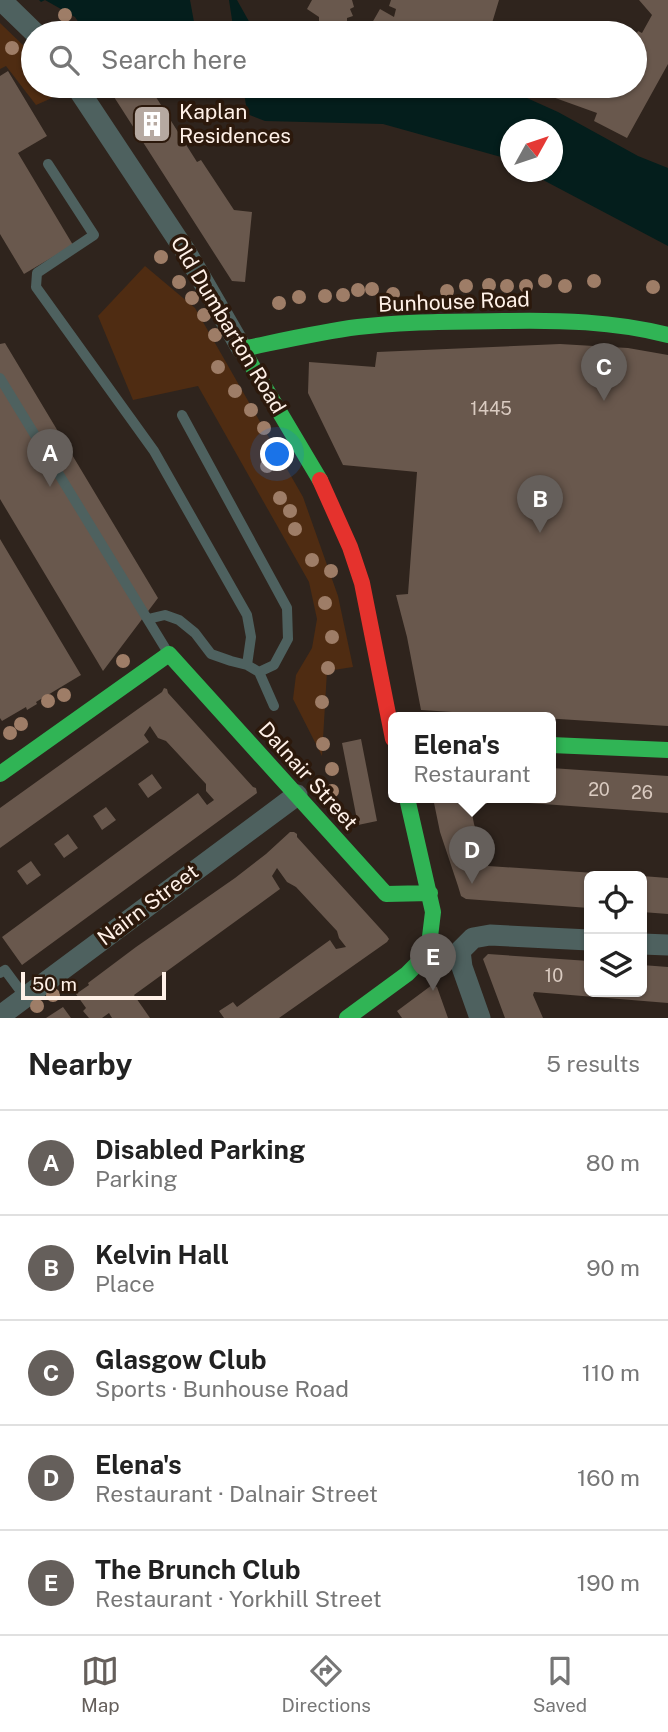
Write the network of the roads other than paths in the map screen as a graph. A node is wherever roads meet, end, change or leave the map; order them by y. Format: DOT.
graph roads {
  1 [pos="1,0"];
  2 [pos="23,21"];
  3 [pos="84,98"];
  4 [pos="48,163"];
  5 [pos="668,335"];
  6 [pos="242,349"];
  7 [pos="0,378"];
  8 [pos="181,415"];
  9 [pos="148,619"];
  10 [pos="169,654"];
  11 [pos="247,665"];
  12 [pos="259,672"];
  13 [pos="274,706"];
  14 [pos="388,714"];
  15 [pos="556,746"];
  16 [pos="668,750"];
  17 [pos="0,774"];
  18 [pos="297,795"];
  19 [pos="408,803"];
  20 [pos="430,893"];
  21 [pos="584,940"];
  22 [pos="647,943"];
  23 [pos="429,945"];
  24 [pos="668,945"];
  25 [pos="460,951"];
  26 [pos="0,973"];
  27 [pos="25,998"];
  28 [pos="0,1016"];
  29 [pos="347,1018"];
  30 [pos="480,1018"];
  1 -- 2 [label="street"];
  3 -- 6 [label="street, Old Dumbarton Road"];
  4 -- 11 [label="lane"];
  5 -- 6 [label="street, Bunhouse Road"];
  6 -- 14 [label="street, Old Dumbarton Road"];
  7 -- 9 [label="lane"];
  8 -- 12 [label="lane"];
  9 -- 10 [label="lane"];
  9 -- 11 [label="lane"];
  10 -- 17 [label="street"];
  10 -- 18 [label="street, Dalnair Street"];
  11 -- 12 [label="lane"];
  12 -- 13 [label="lane"];
  15 -- 16 [label="street"];
  18 -- 20 [label="street, Dalnair Street"];
  18 -- 27 [label="street, Nairn Street"];
  19 -- 20 [label="street"];
  20 -- 23 [label="street"];
  21 -- 25 [label="street"];
  22 -- 24 [label="street"];
  23 -- 25 [label="street"];
  23 -- 29 [label="street"];
  25 -- 30 [label="street"];
  26 -- 27 [label="lane"];
  27 -- 28 [label="street, Nairn Street"];
}
